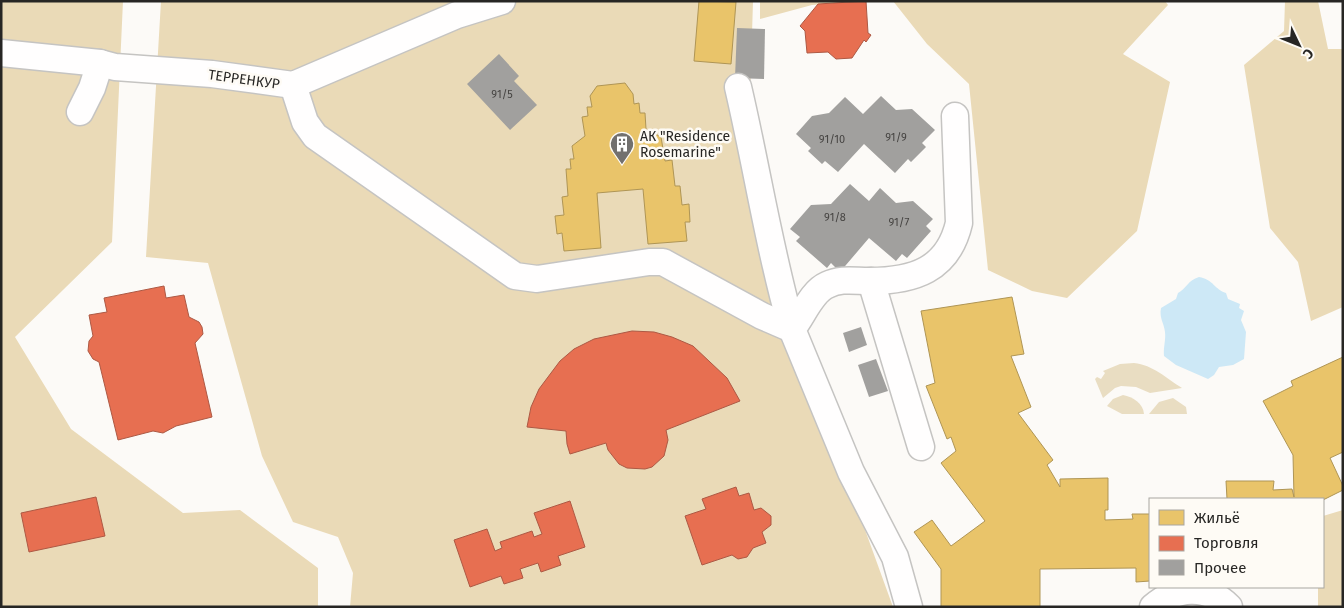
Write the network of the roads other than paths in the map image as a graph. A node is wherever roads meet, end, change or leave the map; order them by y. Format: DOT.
graph roads {
  1 [pos="502,1"];
  2 [pos="1,53"];
  3 [pos="100,63"];
  4 [pos="293,85"];
  5 [pos="738,87"];
  6 [pos="80,112"];
  7 [pos="955,116"];
  8 [pos="871,281"];
  9 [pos="792,329"];
  10 [pos="921,447"];
  11 [pos="910,607"];
  12 [pos="1153,607"];
  13 [pos="1229,607"];
  1 -- 4 [label="lane, ТЕРРЕНКУР"];
  2 -- 3 [label="lane, ТЕРРЕНКУР"];
  3 -- 4 [label="lane, ТЕРРЕНКУР"];
  3 -- 6 [label="lane"];
  4 -- 9 [label="lane"];
  5 -- 9 [label="lane"];
  7 -- 8 [label="lane"];
  8 -- 9 [label="lane"];
  8 -- 10 [label="lane"];
  9 -- 11 [label="lane"];
  12 -- 13 [label="lane"];
}
